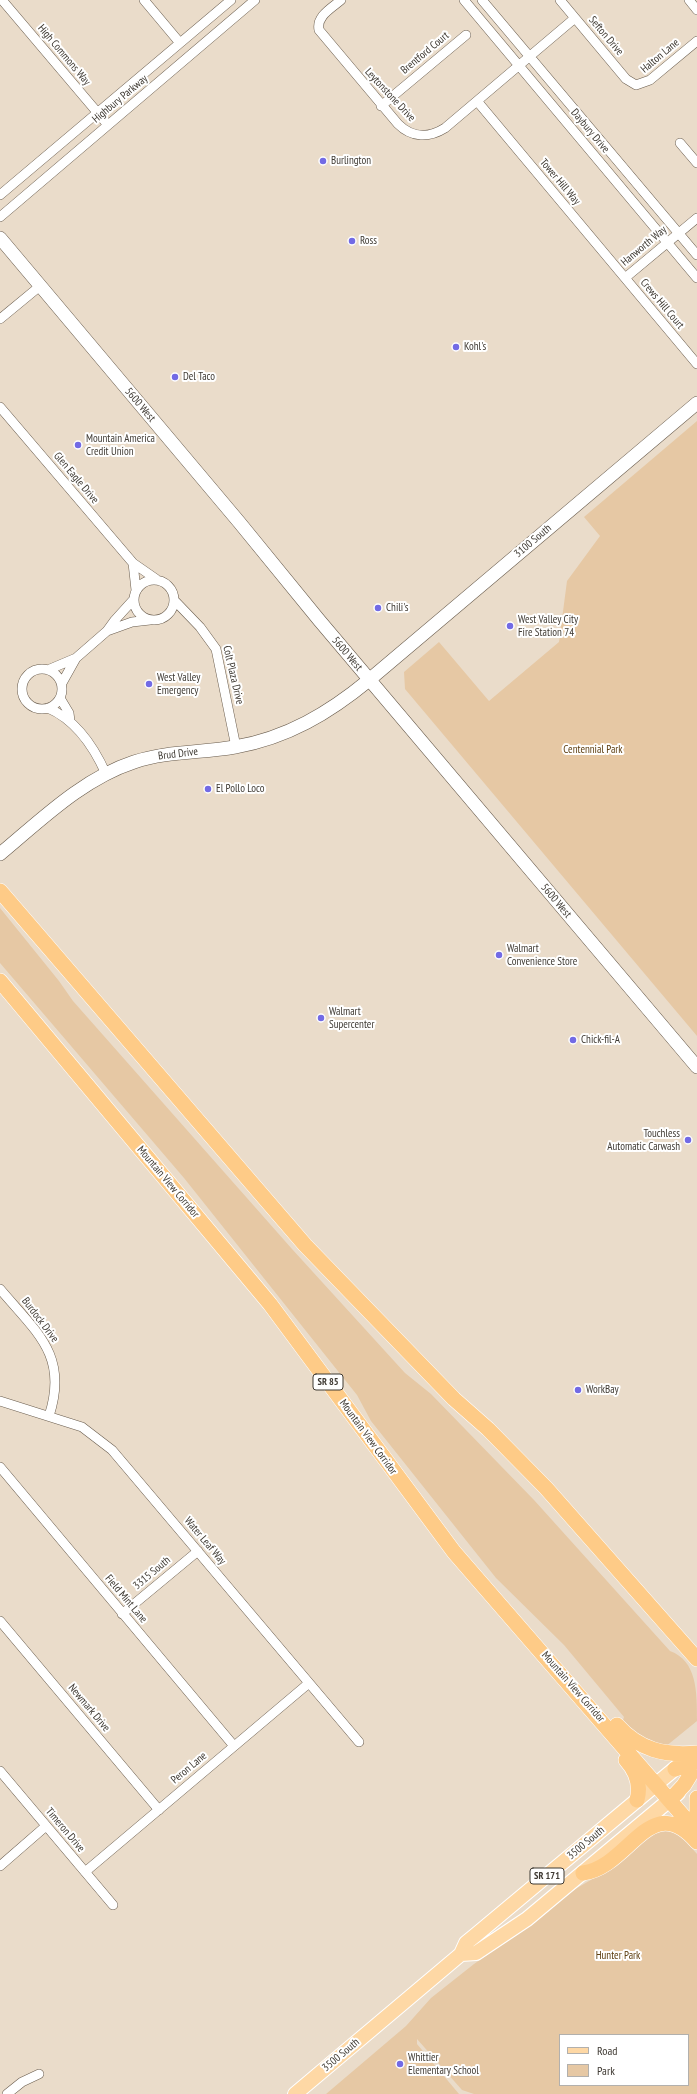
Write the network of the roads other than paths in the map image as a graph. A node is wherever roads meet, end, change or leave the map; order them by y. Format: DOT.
graph roads {
  1 [pos="2,0"];
  2 [pos="144,0"];
  3 [pos="231,0"];
  4 [pos="255,0"];
  5 [pos="341,0"];
  6 [pos="464,0"];
  7 [pos="482,0"];
  8 [pos="560,0"];
  9 [pos="689,0"];
  10 [pos="697,10"];
  11 [pos="575,18"];
  12 [pos="466,35"];
  13 [pos="697,40"];
  14 [pos="180,43"];
  15 [pos="529,57"];
  16 [pos="519,65"];
  17 [pos="636,85"];
  18 [pos="476,101"];
  19 [pos="381,106"];
  20 [pos="97,112"];
  21 [pos="108,125"];
  22 [pos="680,144"];
  23 [pos="697,163"];
  24 [pos="0,195"];
  25 [pos="0,217"];
  26 [pos="697,218"];
  27 [pos="678,233"];
  28 [pos="0,238"];
  29 [pos="667,242"];
  30 [pos="697,255"];
  31 [pos="625,278"];
  32 [pos="697,278"];
  33 [pos="40,286"];
  34 [pos="0,320"];
  35 [pos="697,364"];
  36 [pos="697,403"];
  37 [pos="0,407"];
  38 [pos="133,563"];
  39 [pos="156,579"];
  40 [pos="135,595"];
  41 [pos="175,601"];
  42 [pos="170,613"];
  43 [pos="190,616"];
  44 [pos="152,620"];
  45 [pos="107,631"];
  46 [pos="76,658"];
  47 [pos="50,670"];
  48 [pos="369,680"];
  49 [pos="62,683"];
  50 [pos="60,698"];
  51 [pos="48,708"];
  52 [pos="70,721"];
  53 [pos="236,747"];
  54 [pos="106,774"];
  55 [pos="0,854"];
  56 [pos="0,891"];
  57 [pos="0,981"];
  58 [pos="697,1067"];
  59 [pos="0,1289"];
  60 [pos="0,1401"];
  61 [pos="49,1416"];
  62 [pos="0,1467"];
  63 [pos="198,1551"];
  64 [pos="621,1571"];
  65 [pos="486,1589"];
  66 [pos="122,1614"];
  67 [pos="0,1621"];
  68 [pos="517,1622"];
  69 [pos="697,1648"];
  70 [pos="697,1659"];
  71 [pos="309,1683"];
  72 [pos="359,1742"];
  73 [pos="234,1746"];
  74 [pos="696,1757"];
  75 [pos="675,1769"];
  76 [pos="0,1771"];
  77 [pos="697,1777"];
  78 [pos="656,1784"];
  79 [pos="697,1798"];
  80 [pos="637,1800"];
  81 [pos="670,1800"];
  82 [pos="159,1810"];
  83 [pos="697,1819"];
  84 [pos="46,1826"];
  85 [pos="697,1832"];
  86 [pos="697,1842"];
  87 [pos="0,1866"];
  88 [pos="85,1872"];
  89 [pos="583,1873"];
  90 [pos="113,1905"];
  91 [pos="461,1954"];
  92 [pos="39,2074"];
  93 [pos="7,2094"];
  94 [pos="295,2094"];
  1 -- 20 [label="street, High Commons Way"];
  2 -- 14 [label="street"];
  3 -- 14 [label="street, Highbury Parkway"];
  4 -- 21 [label="street, Highbury Parkway"];
  5 -- 19 [label="street, Leytonstone Drive"];
  6 -- 16 [label="street, Daybury Drive"];
  7 -- 15 [label="street, Daybury Drive"];
  8 -- 11 [label="street, Sefton Drive"];
  9 -- 10 [label="street"];
  11 -- 15 [label="street, Leytonstone Drive"];
  11 -- 17 [label="street, Sefton Drive"];
  12 -- 19 [label="street, Brentford Court"];
  13 -- 17 [label="street, Halton Lane"];
  14 -- 20 [label="street, Highbury Parkway"];
  15 -- 16 [label="street, Leytonstone Drive"];
  15 -- 27 [label="street, Daybury Drive"];
  16 -- 18 [label="street, Leytonstone Drive"];
  16 -- 29 [label="street, Daybury Drive"];
  18 -- 19 [label="street, Leytonstone Drive"];
  18 -- 31 [label="street, Tower Hill Way"];
  20 -- 21 [label="street, High Commons Way"];
  20 -- 24 [label="street, Highbury Parkway"];
  21 -- 25 [label="street, Highbury Parkway"];
  22 -- 23 [label="street"];
  26 -- 27 [label="street, Hanworth Way"];
  27 -- 29 [label="street, Hanworth Way"];
  27 -- 30 [label="street, Daybury Drive"];
  28 -- 33 [label="main road, 5600 West"];
  29 -- 31 [label="street, Hanworth Way"];
  29 -- 32 [label="street, Daybury Drive"];
  31 -- 35 [label="street, Crews Hill Court"];
  33 -- 34 [label="street"];
  33 -- 48 [label="main road, 5600 West"];
  36 -- 48 [label="main road, 3100 South"];
  37 -- 38 [label="street, Glen Eagle Drive"];
  38 -- 39 [label="street, Glen Eagle Drive"];
  38 -- 40 [label="street"];
  39 -- 40 [label="street"];
  39 -- 41 [label="street"];
  40 -- 44 [label="street"];
  40 -- 45 [label="street"];
  41 -- 42 [label="street"];
  41 -- 43 [label="street, Colt Plaza Drive"];
  42 -- 43 [label="street"];
  42 -- 44 [label="street"];
  43 -- 53 [label="street, Colt Plaza Drive"];
  44 -- 45 [label="street"];
  45 -- 46 [label="street"];
  46 -- 47 [label="street"];
  46 -- 49 [label="street"];
  47 -- 49 [label="street"];
  47 -- 51 [label="street"];
  48 -- 53 [label="main road, Brud Drive"];
  48 -- 58 [label="main road, 5600 West"];
  49 -- 50 [label="street"];
  50 -- 51 [label="street"];
  50 -- 52 [label="street"];
  51 -- 52 [label="street"];
  52 -- 54 [label="street"];
  53 -- 54 [label="main road, Brud Drive"];
  54 -- 55 [label="main road, Brud Drive"];
  56 -- 64 [label="highway"];
  57 -- 65 [label="highway, Mountain View Corridor / SR 85"];
  59 -- 61 [label="street, Burdock Drive"];
  60 -- 61 [label="street, Water Leaf Way"];
  61 -- 63 [label="street, Water Leaf Way"];
  62 -- 66 [label="street, Field Mint Lane"];
  63 -- 66 [label="street, 3315 South"];
  63 -- 71 [label="street, Water Leaf Way"];
  64 -- 69 [label="highway"];
  64 -- 70 [label="highway"];
  65 -- 68 [label="highway, Mountain View Corridor / SR 85"];
  65 -- 80 [label="highway"];
  66 -- 73 [label="street, Field Mint Lane"];
  67 -- 82 [label="street, Newmark Drive"];
  68 -- 74 [label="highway"];
  68 -- 78 [label="highway, Mountain View Corridor / SR 85"];
  71 -- 72 [label="street, Water Leaf Way"];
  71 -- 73 [label="street, Peron Lane"];
  73 -- 82 [label="street, Peron Lane"];
  74 -- 75 [label="highway"];
  74 -- 81 [label="highway"];
  75 -- 78 [label="main road, 3500 South / SR 171"];
  76 -- 84 [label="street, Timeron Drive"];
  77 -- 81 [label="main road, 3500 South / SR 171"];
  78 -- 80 [label="main road, 3500 South / SR 171"];
  78 -- 81 [label="highway, Mountain View Corridor / SR 85"];
  79 -- 83 [label="highway"];
  80 -- 91 [label="main road, 3500 South / SR 171"];
  81 -- 85 [label="highway, Mountain View Corridor / SR 85"];
  81 -- 89 [label="main road, 3500 South / SR 171"];
  82 -- 88 [label="street, Peron Lane"];
  84 -- 87 [label="street"];
  84 -- 88 [label="street, Timeron Drive"];
  86 -- 89 [label="highway"];
  88 -- 90 [label="street, Timeron Drive"];
  89 -- 91 [label="main road, 3500 South / SR 171"];
  91 -- 94 [label="main road, 3500 South / SR 171"];
  92 -- 93 [label="street"];
}
